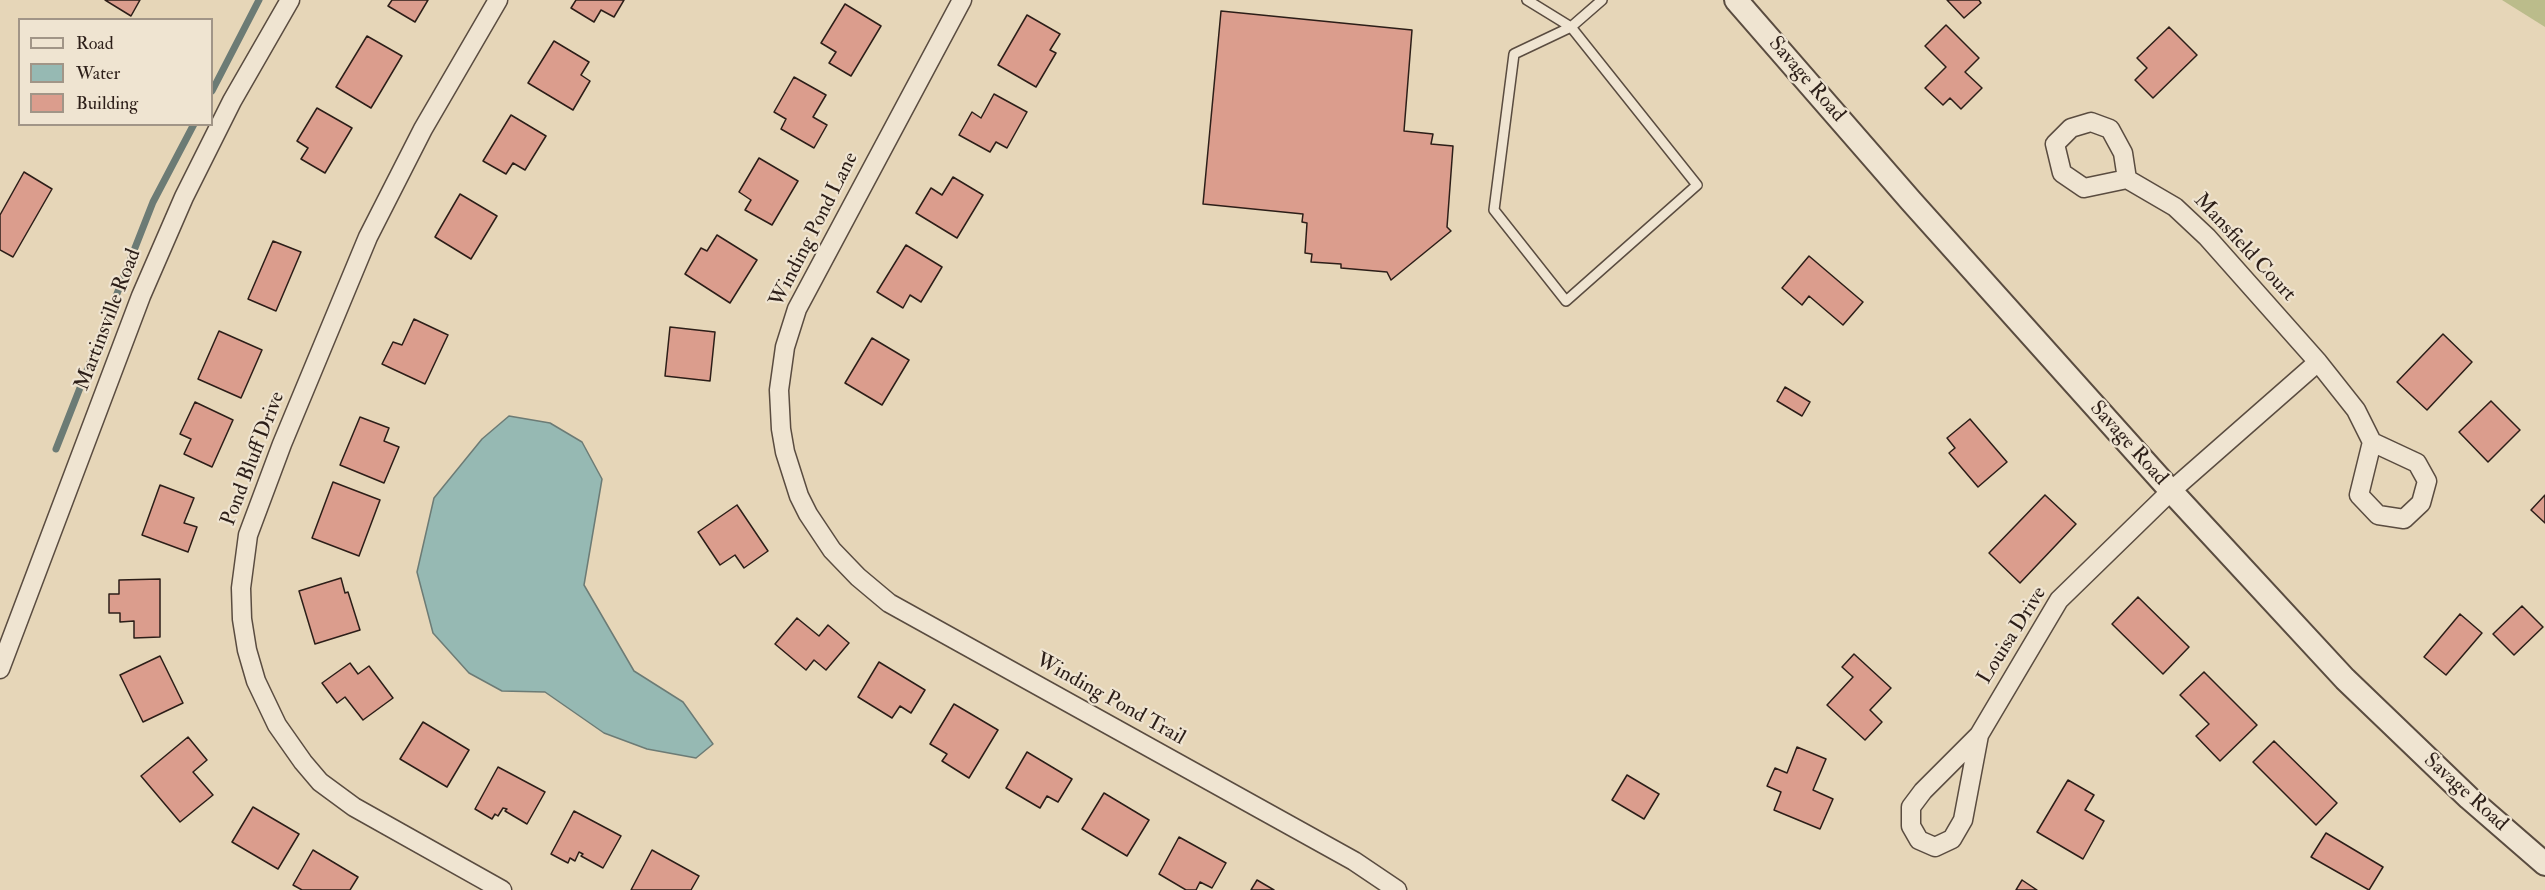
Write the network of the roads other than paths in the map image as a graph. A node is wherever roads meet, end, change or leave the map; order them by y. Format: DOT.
graph roads {
  1 [pos="290,0"];
  2 [pos="498,0"];
  3 [pos="962,0"];
  4 [pos="1527,0"];
  5 [pos="1602,0"];
  6 [pos="1736,0"];
  7 [pos="1571,27"];
  8 [pos="2127,179"];
  9 [pos="2318,362"];
  10 [pos="2372,442"];
  11 [pos="2171,491"];
  12 [pos="819,529"];
  13 [pos="0,669"];
  14 [pos="1979,735"];
  15 [pos="2545,864"];
  16 [pos="502,890"];
  17 [pos="1397,890"];
  1 -- 13 [label="street, Martinsville Road"];
  2 -- 16 [label="street, Pond Bluff Drive"];
  3 -- 12 [label="street, Winding Pond Lane"];
  4 -- 7 [label="lane"];
  5 -- 7 [label="lane"];
  6 -- 11 [label="street, Savage Road"];
  7 -- 7 [label="lane"];
  8 -- 9 [label="street, Mansfield Court"];
  9 -- 10 [label="street, Mansfield Court"];
  9 -- 11 [label="street"];
  11 -- 14 [label="street, Louisa Drive"];
  11 -- 15 [label="street, Savage Road"];
  12 -- 17 [label="street, Winding Pond Trail"];
  14 -- 14 [label="street, Louisa Drive"];
}
